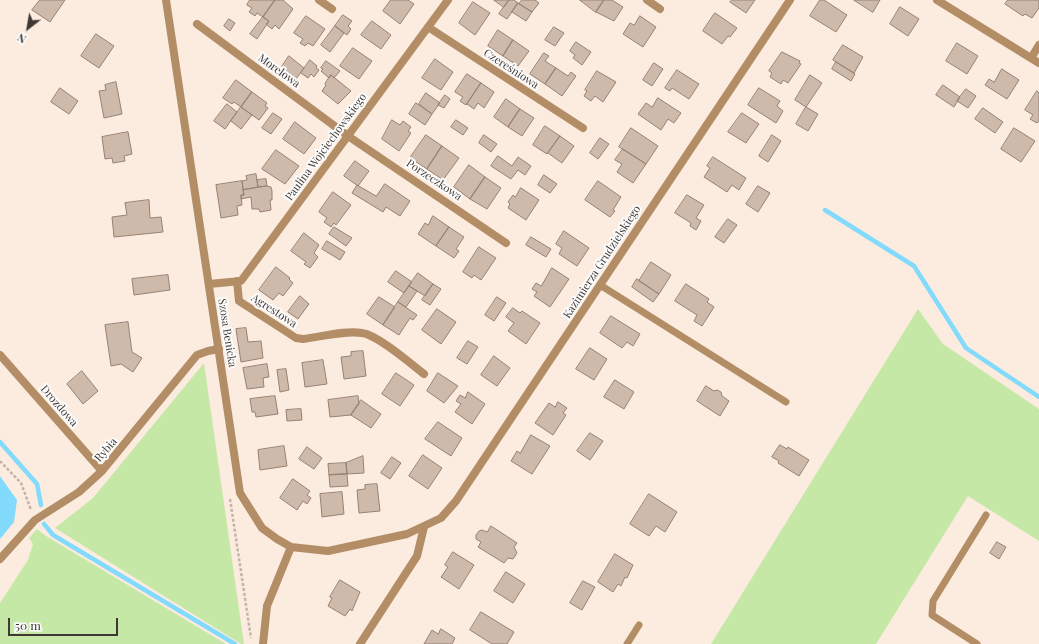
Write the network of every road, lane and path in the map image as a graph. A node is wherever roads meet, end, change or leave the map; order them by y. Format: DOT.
graph roads {
  1 [pos="166,0"];
  2 [pos="319,0"];
  3 [pos="448,0"];
  4 [pos="647,0"];
  5 [pos="790,0"];
  6 [pos="937,0"];
  7 [pos="332,9"];
  8 [pos="660,9"];
  9 [pos="197,24"];
  10 [pos="428,27"];
  11 [pos="1039,45"];
  12 [pos="1031,58"];
  13 [pos="1039,63"];
  14 [pos="583,128"];
  15 [pos="348,136"];
  16 [pos="506,243"];
  17 [pos="237,281"];
  18 [pos="209,284"];
  19 [pos="600,285"];
  20 [pos="219,350"];
  21 [pos="0,355"];
  22 [pos="424,374"];
  23 [pos="786,402"];
  24 [pos="0,461"];
  25 [pos="102,471"];
  26 [pos="986,515"];
  27 [pos="35,520"];
  28 [pos="424,527"];
  29 [pos="291,547"];
  30 [pos="0,559"];
  31 [pos="639,625"];
  32 [pos="263,644"];
  33 [pos="360,644"];
  34 [pos="627,644"];
  35 [pos="977,644"];
  1 -- 18 [label="street, Szosa Benicka"];
  2 -- 7 [label="street"];
  3 -- 10 [label="street, Paulina Wojciechowskiego"];
  4 -- 8 [label="street"];
  5 -- 19 [label="street, Kazimierza Grudzielskiego"];
  6 -- 12 [label="street"];
  9 -- 15 [label="street, Morelowa"];
  10 -- 14 [label="street, Czereśniowa"];
  10 -- 15 [label="street, Paulina Wojciechowskiego"];
  11 -- 12 [label="street"];
  12 -- 13 [label="street"];
  15 -- 16 [label="street, Porzeczkowa"];
  15 -- 17 [label="street, Paulina Wojciechowskiego"];
  17 -- 18 [label="street"];
  17 -- 22 [label="street, Agrestowa"];
  18 -- 20 [label="street, Szosa Benicka"];
  19 -- 23 [label="lane"];
  19 -- 28 [label="street, Kazimierza Grudzielskiego"];
  20 -- 25 [label="street, Rybia"];
  20 -- 29 [label="street, Szosa Benicka"];
  21 -- 25 [label="street, Drozdowa"];
  24 -- 27 [label="path"];
  25 -- 27 [label="street, Rybia"];
  26 -- 35 [label="lane"];
  27 -- 30 [label="street, Rybia"];
  28 -- 29 [label="street, Kazimierza Grudzielskiego"];
  28 -- 33 [label="street"];
  29 -- 32 [label="street"];
  31 -- 34 [label="lane"];
}
